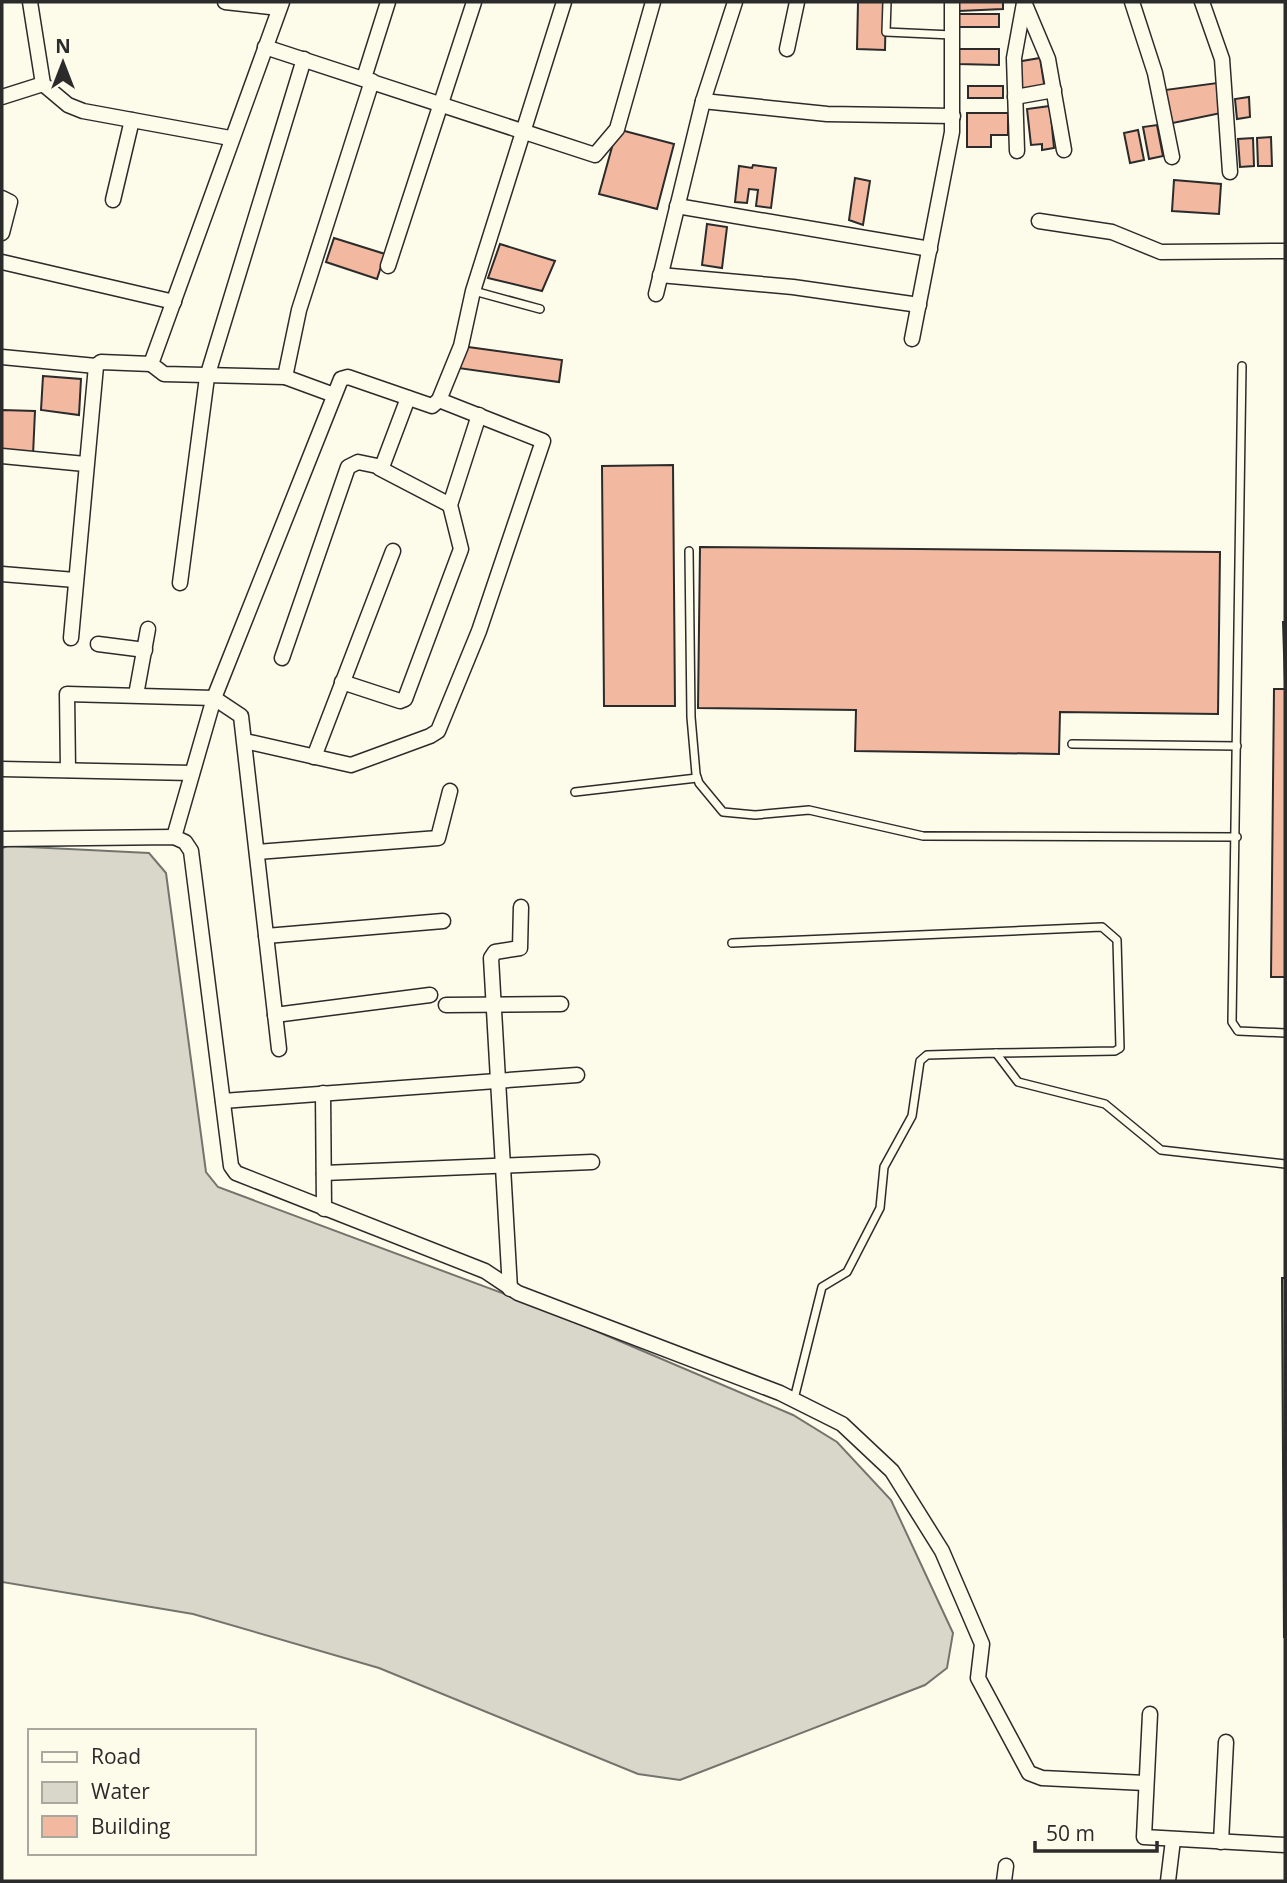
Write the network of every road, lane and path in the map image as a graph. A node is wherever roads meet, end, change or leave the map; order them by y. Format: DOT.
graph roads {
  1 [pos="30,2"];
  2 [pos="225,2"];
  3 [pos="388,2"];
  4 [pos="474,2"];
  5 [pos="564,2"];
  6 [pos="653,2"];
  7 [pos="735,2"];
  8 [pos="797,2"];
  9 [pos="887,2"];
  10 [pos="952,2"];
  11 [pos="1024,2"];
  12 [pos="1132,2"];
  13 [pos="1202,2"];
  14 [pos="280,5"];
  15 [pos="952,35"];
  16 [pos="265,47"];
  17 [pos="787,48"];
  18 [pos="304,59"];
  19 [pos="368,80"];
  20 [pos="43,85"];
  21 [pos="1054,90"];
  22 [pos="2,97"];
  23 [pos="1015,97"];
  24 [pos="703,101"];
  25 [pos="442,104"];
  26 [pos="953,116"];
  27 [pos="132,120"];
  28 [pos="523,130"];
  29 [pos="230,138"];
  30 [pos="1064,150"];
  31 [pos="1017,151"];
  32 [pos="1171,157"];
  33 [pos="1230,172"];
  34 [pos="2,198"];
  35 [pos="113,200"];
  36 [pos="677,206"];
  37 [pos="1039,221"];
  38 [pos="2,233"];
  39 [pos="930,249"];
  40 [pos="1285,251"];
  41 [pos="2,262"];
  42 [pos="388,266"];
  43 [pos="660,275"];
  44 [pos="473,291"];
  45 [pos="656,294"];
  46 [pos="174,302"];
  47 [pos="919,304"];
  48 [pos="540,309"];
  49 [pos="912,339"];
  50 [pos="2,357"];
  51 [pos="151,364"];
  52 [pos="96,366"];
  53 [pos="1242,366"];
  54 [pos="207,377"];
  55 [pos="285,377"];
  56 [pos="334,395"];
  57 [pos="408,398"];
  58 [pos="439,400"];
  59 [pos="479,415"];
  60 [pos="2,456"];
  61 [pos="85,464"];
  62 [pos="379,468"];
  63 [pos="450,505"];
  64 [pos="393,551"];
  65 [pos="689,551"];
  66 [pos="2,574"];
  67 [pos="75,580"];
  68 [pos="180,583"];
  69 [pos="148,629"];
  70 [pos="71,638"];
  71 [pos="97,644"];
  72 [pos="145,650"];
  73 [pos="282,658"];
  74 [pos="342,682"];
  75 [pos="136,695"];
  76 [pos="214,698"];
  77 [pos="245,741"];
  78 [pos="1072,744"];
  79 [pos="1237,746"];
  80 [pos="314,757"];
  81 [pos="2,769"];
  82 [pos="68,771"];
  83 [pos="192,773"];
  84 [pos="697,778"];
  85 [pos="450,791"];
  86 [pos="575,792"];
  87 [pos="173,837"];
  88 [pos="1237,838"];
  89 [pos="2,839"];
  90 [pos="257,852"];
  91 [pos="521,907"];
  92 [pos="443,921"];
  93 [pos="266,936"];
  94 [pos="732,943"];
  95 [pos="430,995"];
  96 [pos="561,1004"];
  97 [pos="446,1005"];
  98 [pos="494,1006"];
  99 [pos="275,1014"];
  100 [pos="1285,1033"];
  101 [pos="279,1049"];
  102 [pos="996,1053"];
  103 [pos="577,1075"];
  104 [pos="498,1080"];
  105 [pos="323,1093"];
  106 [pos="223,1101"];
  107 [pos="592,1162"];
  108 [pos="1285,1164"];
  109 [pos="503,1165"];
  110 [pos="324,1173"];
  111 [pos="324,1209"];
  112 [pos="510,1289"];
  113 [pos="794,1399"];
  114 [pos="1150,1714"];
  115 [pos="1226,1742"];
  116 [pos="1145,1783"];
  117 [pos="1173,1840"];
  118 [pos="1221,1842"];
  119 [pos="1285,1845"];
  120 [pos="1006,1866"];
  121 [pos="1004,1881"];
  122 [pos="1168,1881"];
  1 -- 20 [label="street"];
  2 -- 14 [label="street"];
  3 -- 19 [label="street"];
  4 -- 25 [label="street"];
  5 -- 28 [label="street"];
  6 -- 28 [label="street"];
  7 -- 24 [label="street"];
  8 -- 17 [label="street"];
  9 -- 15 [label="lane"];
  10 -- 15 [label="street"];
  11 -- 21 [label="street"];
  11 -- 23 [label="street"];
  12 -- 32 [label="street"];
  13 -- 33 [label="street"];
  14 -- 16 [label="street"];
  15 -- 26 [label="street"];
  16 -- 18 [label="street"];
  16 -- 29 [label="street"];
  18 -- 19 [label="street"];
  18 -- 54 [label="street"];
  19 -- 25 [label="street"];
  19 -- 55 [label="street"];
  20 -- 22 [label="street"];
  20 -- 27 [label="street"];
  21 -- 23 [label="street"];
  21 -- 30 [label="street"];
  23 -- 31 [label="street"];
  24 -- 26 [label="street"];
  24 -- 36 [label="street"];
  25 -- 28 [label="street"];
  25 -- 42 [label="street"];
  26 -- 39 [label="street"];
  27 -- 29 [label="street"];
  27 -- 35 [label="street"];
  28 -- 44 [label="street"];
  29 -- 46 [label="street"];
  34 -- 38 [label="street"];
  36 -- 39 [label="street"];
  36 -- 43 [label="street"];
  37 -- 40 [label="street"];
  39 -- 47 [label="street"];
  41 -- 46 [label="street"];
  43 -- 45 [label="street"];
  43 -- 47 [label="street"];
  44 -- 48 [label="lane"];
  44 -- 58 [label="street"];
  46 -- 51 [label="street"];
  47 -- 49 [label="street"];
  50 -- 52 [label="street"];
  51 -- 52 [label="street"];
  51 -- 54 [label="street"];
  52 -- 61 [label="street"];
  53 -- 79 [label="lane"];
  54 -- 55 [label="street"];
  54 -- 68 [label="street"];
  55 -- 56 [label="street"];
  56 -- 57 [label="street"];
  56 -- 76 [label="street"];
  57 -- 58 [label="street"];
  57 -- 62 [label="street"];
  58 -- 59 [label="street"];
  59 -- 63 [label="street"];
  59 -- 80 [label="street"];
  60 -- 61 [label="street"];
  61 -- 67 [label="street"];
  62 -- 63 [label="street"];
  62 -- 73 [label="street"];
  63 -- 74 [label="street"];
  64 -- 74 [label="street"];
  65 -- 84 [label="lane"];
  66 -- 67 [label="street"];
  67 -- 70 [label="street"];
  69 -- 72 [label="street"];
  71 -- 72 [label="street"];
  72 -- 75 [label="street"];
  74 -- 80 [label="street"];
  75 -- 76 [label="street"];
  75 -- 82 [label="street"];
  76 -- 77 [label="street"];
  76 -- 83 [label="street"];
  77 -- 80 [label="street"];
  77 -- 90 [label="street"];
  78 -- 79 [label="lane"];
  79 -- 88 [label="lane"];
  81 -- 82 [label="street"];
  82 -- 83 [label="street"];
  83 -- 87 [label="street"];
  84 -- 86 [label="lane"];
  84 -- 88 [label="lane"];
  85 -- 90 [label="street"];
  87 -- 89 [label="street"];
  87 -- 106 [label="street"];
  88 -- 100 [label="lane"];
  90 -- 93 [label="street"];
  91 -- 98 [label="street"];
  92 -- 93 [label="street"];
  93 -- 99 [label="street"];
  94 -- 102 [label="lane"];
  95 -- 99 [label="street"];
  96 -- 98 [label="street"];
  97 -- 98 [label="street"];
  98 -- 104 [label="street"];
  99 -- 101 [label="street"];
  102 -- 108 [label="lane"];
  102 -- 113 [label="lane"];
  103 -- 104 [label="street"];
  104 -- 105 [label="street"];
  104 -- 109 [label="street"];
  105 -- 106 [label="street"];
  105 -- 110 [label="street"];
  106 -- 111 [label="street"];
  107 -- 109 [label="street"];
  109 -- 110 [label="street"];
  109 -- 112 [label="street"];
  110 -- 111 [label="street"];
  111 -- 112 [label="street"];
  112 -- 113 [label="street"];
  113 -- 116 [label="street"];
  114 -- 116 [label="street"];
  115 -- 118 [label="street"];
  116 -- 117 [label="street"];
  117 -- 118 [label="street"];
  117 -- 122 [label="street"];
  118 -- 119 [label="street"];
  120 -- 121 [label="street"];
}
